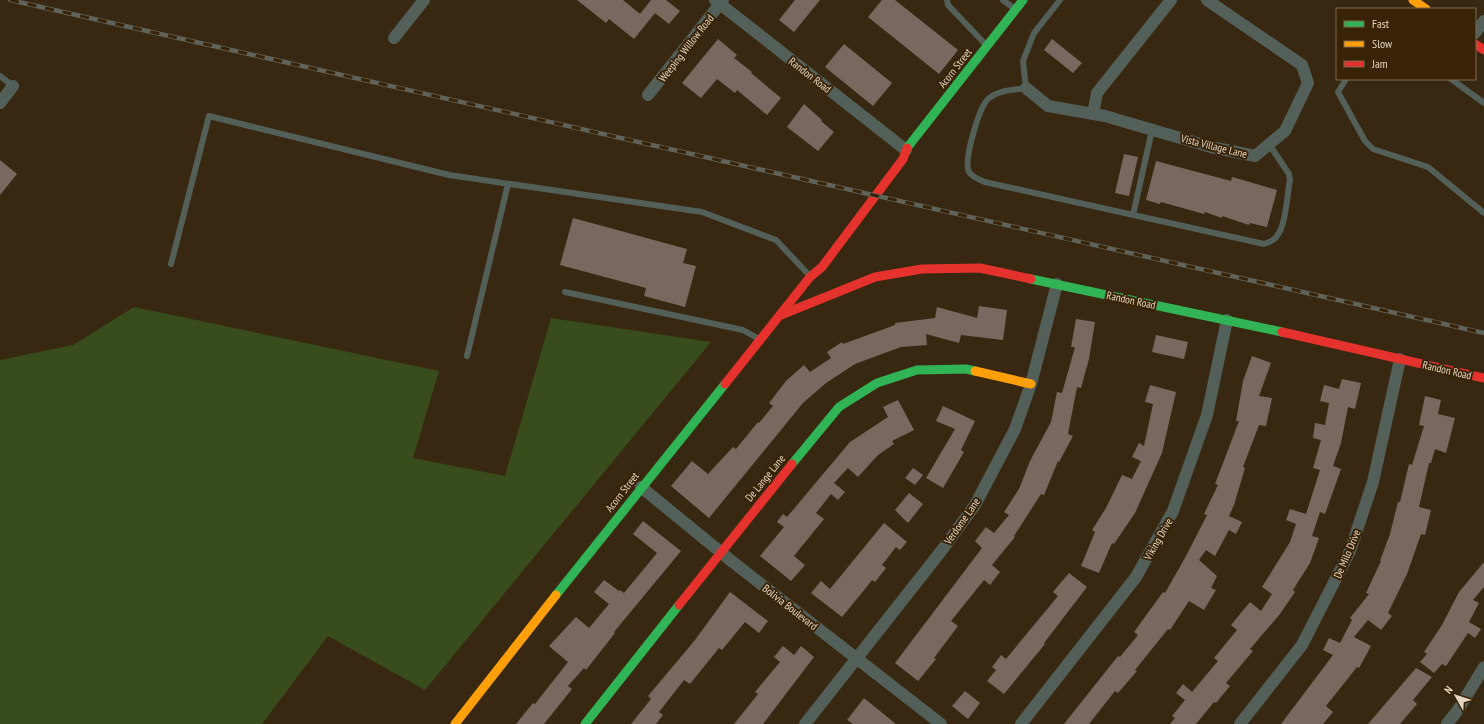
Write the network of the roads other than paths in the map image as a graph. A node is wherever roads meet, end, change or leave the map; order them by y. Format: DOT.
graph roads {
  1 [pos="424,0"];
  2 [pos="947,0"];
  3 [pos="1003,0"];
  4 [pos="1023,0"];
  5 [pos="1060,0"];
  6 [pos="1171,0"];
  7 [pos="1207,0"];
  8 [pos="1413,0"];
  9 [pos="719,1"];
  10 [pos="1425,8"];
  11 [pos="1016,10"];
  12 [pos="1484,21"];
  13 [pos="1476,32"];
  14 [pos="394,38"];
  15 [pos="987,46"];
  16 [pos="0,76"];
  17 [pos="1345,80"];
  18 [pos="1452,80"];
  19 [pos="13,86"];
  20 [pos="1026,88"];
  21 [pos="648,95"];
  22 [pos="0,103"];
  23 [pos="1484,103"];
  24 [pos="1093,114"];
  25 [pos="1152,130"];
  26 [pos="1270,144"];
  27 [pos="906,150"];
  28 [pos="508,184"];
  29 [pos="1484,213"];
  30 [pos="1133,215"];
  31 [pos="171,264"];
  32 [pos="810,277"];
  33 [pos="1057,284"];
  34 [pos="565,292"];
  35 [pos="781,315"];
  36 [pos="1227,320"];
  37 [pos="760,340"];
  38 [pos="467,356"];
  39 [pos="1400,359"];
  40 [pos="1484,378"];
  41 [pos="1031,384"];
  42 [pos="641,488"];
  43 [pos="720,552"];
  44 [pos="856,659"];
  45 [pos="1484,667"];
  46 [pos="454,724"];
  47 [pos="585,724"];
  48 [pos="805,724"];
  49 [pos="941,724"];
  50 [pos="1020,724"];
  51 [pos="1240,724"];
  52 [pos="1447,724"];
  1 -- 14 [label="street"];
  2 -- 15 [label="lane"];
  3 -- 11 [label="lane"];
  4 -- 11 [label="street, Acorn Street"];
  5 -- 20 [label="lane"];
  6 -- 24 [label="street"];
  7 -- 26 [label="street, Vista Village Lane"];
  8 -- 10 [label="street"];
  9 -- 21 [label="street, Weeping Willow Road"];
  9 -- 27 [label="street, Randon Road"];
  11 -- 15 [label="street, Acorn Street"];
  12 -- 13 [label="street"];
  15 -- 27 [label="street, Acorn Street"];
  16 -- 19 [label="lane"];
  17 -- 29 [label="lane"];
  18 -- 23 [label="lane"];
  19 -- 22 [label="street"];
  20 -- 24 [label="street, Vista Village Lane"];
  20 -- 30 [label="lane"];
  24 -- 25 [label="street, Vista Village Lane"];
  25 -- 26 [label="street, Vista Village Lane"];
  25 -- 30 [label="lane"];
  26 -- 30 [label="lane"];
  27 -- 32 [label="street, Acorn Street"];
  28 -- 31 [label="lane"];
  28 -- 32 [label="lane"];
  28 -- 38 [label="lane"];
  32 -- 35 [label="street, Acorn Street"];
  33 -- 35 [label="street, Randon Road"];
  33 -- 36 [label="street, Randon Road"];
  33 -- 41 [label="street, Verdome Lane"];
  34 -- 37 [label="lane"];
  35 -- 37 [label="street, Acorn Street"];
  36 -- 39 [label="street, Randon Road"];
  36 -- 50 [label="street, Viking Drive"];
  37 -- 42 [label="street, Acorn Street"];
  39 -- 40 [label="street, Randon Road"];
  39 -- 51 [label="street, De Milo Drive"];
  41 -- 43 [label="street, De Lange Lane"];
  41 -- 44 [label="street, Verdome Lane"];
  42 -- 43 [label="street, Bolivia Boulevard"];
  42 -- 46 [label="street, Acorn Street"];
  43 -- 44 [label="street, Bolivia Boulevard"];
  43 -- 47 [label="street, De Lange Lane"];
  44 -- 48 [label="street, Verdome Lane"];
  44 -- 49 [label="street, Bolivia Boulevard"];
  45 -- 52 [label="street"];
}
